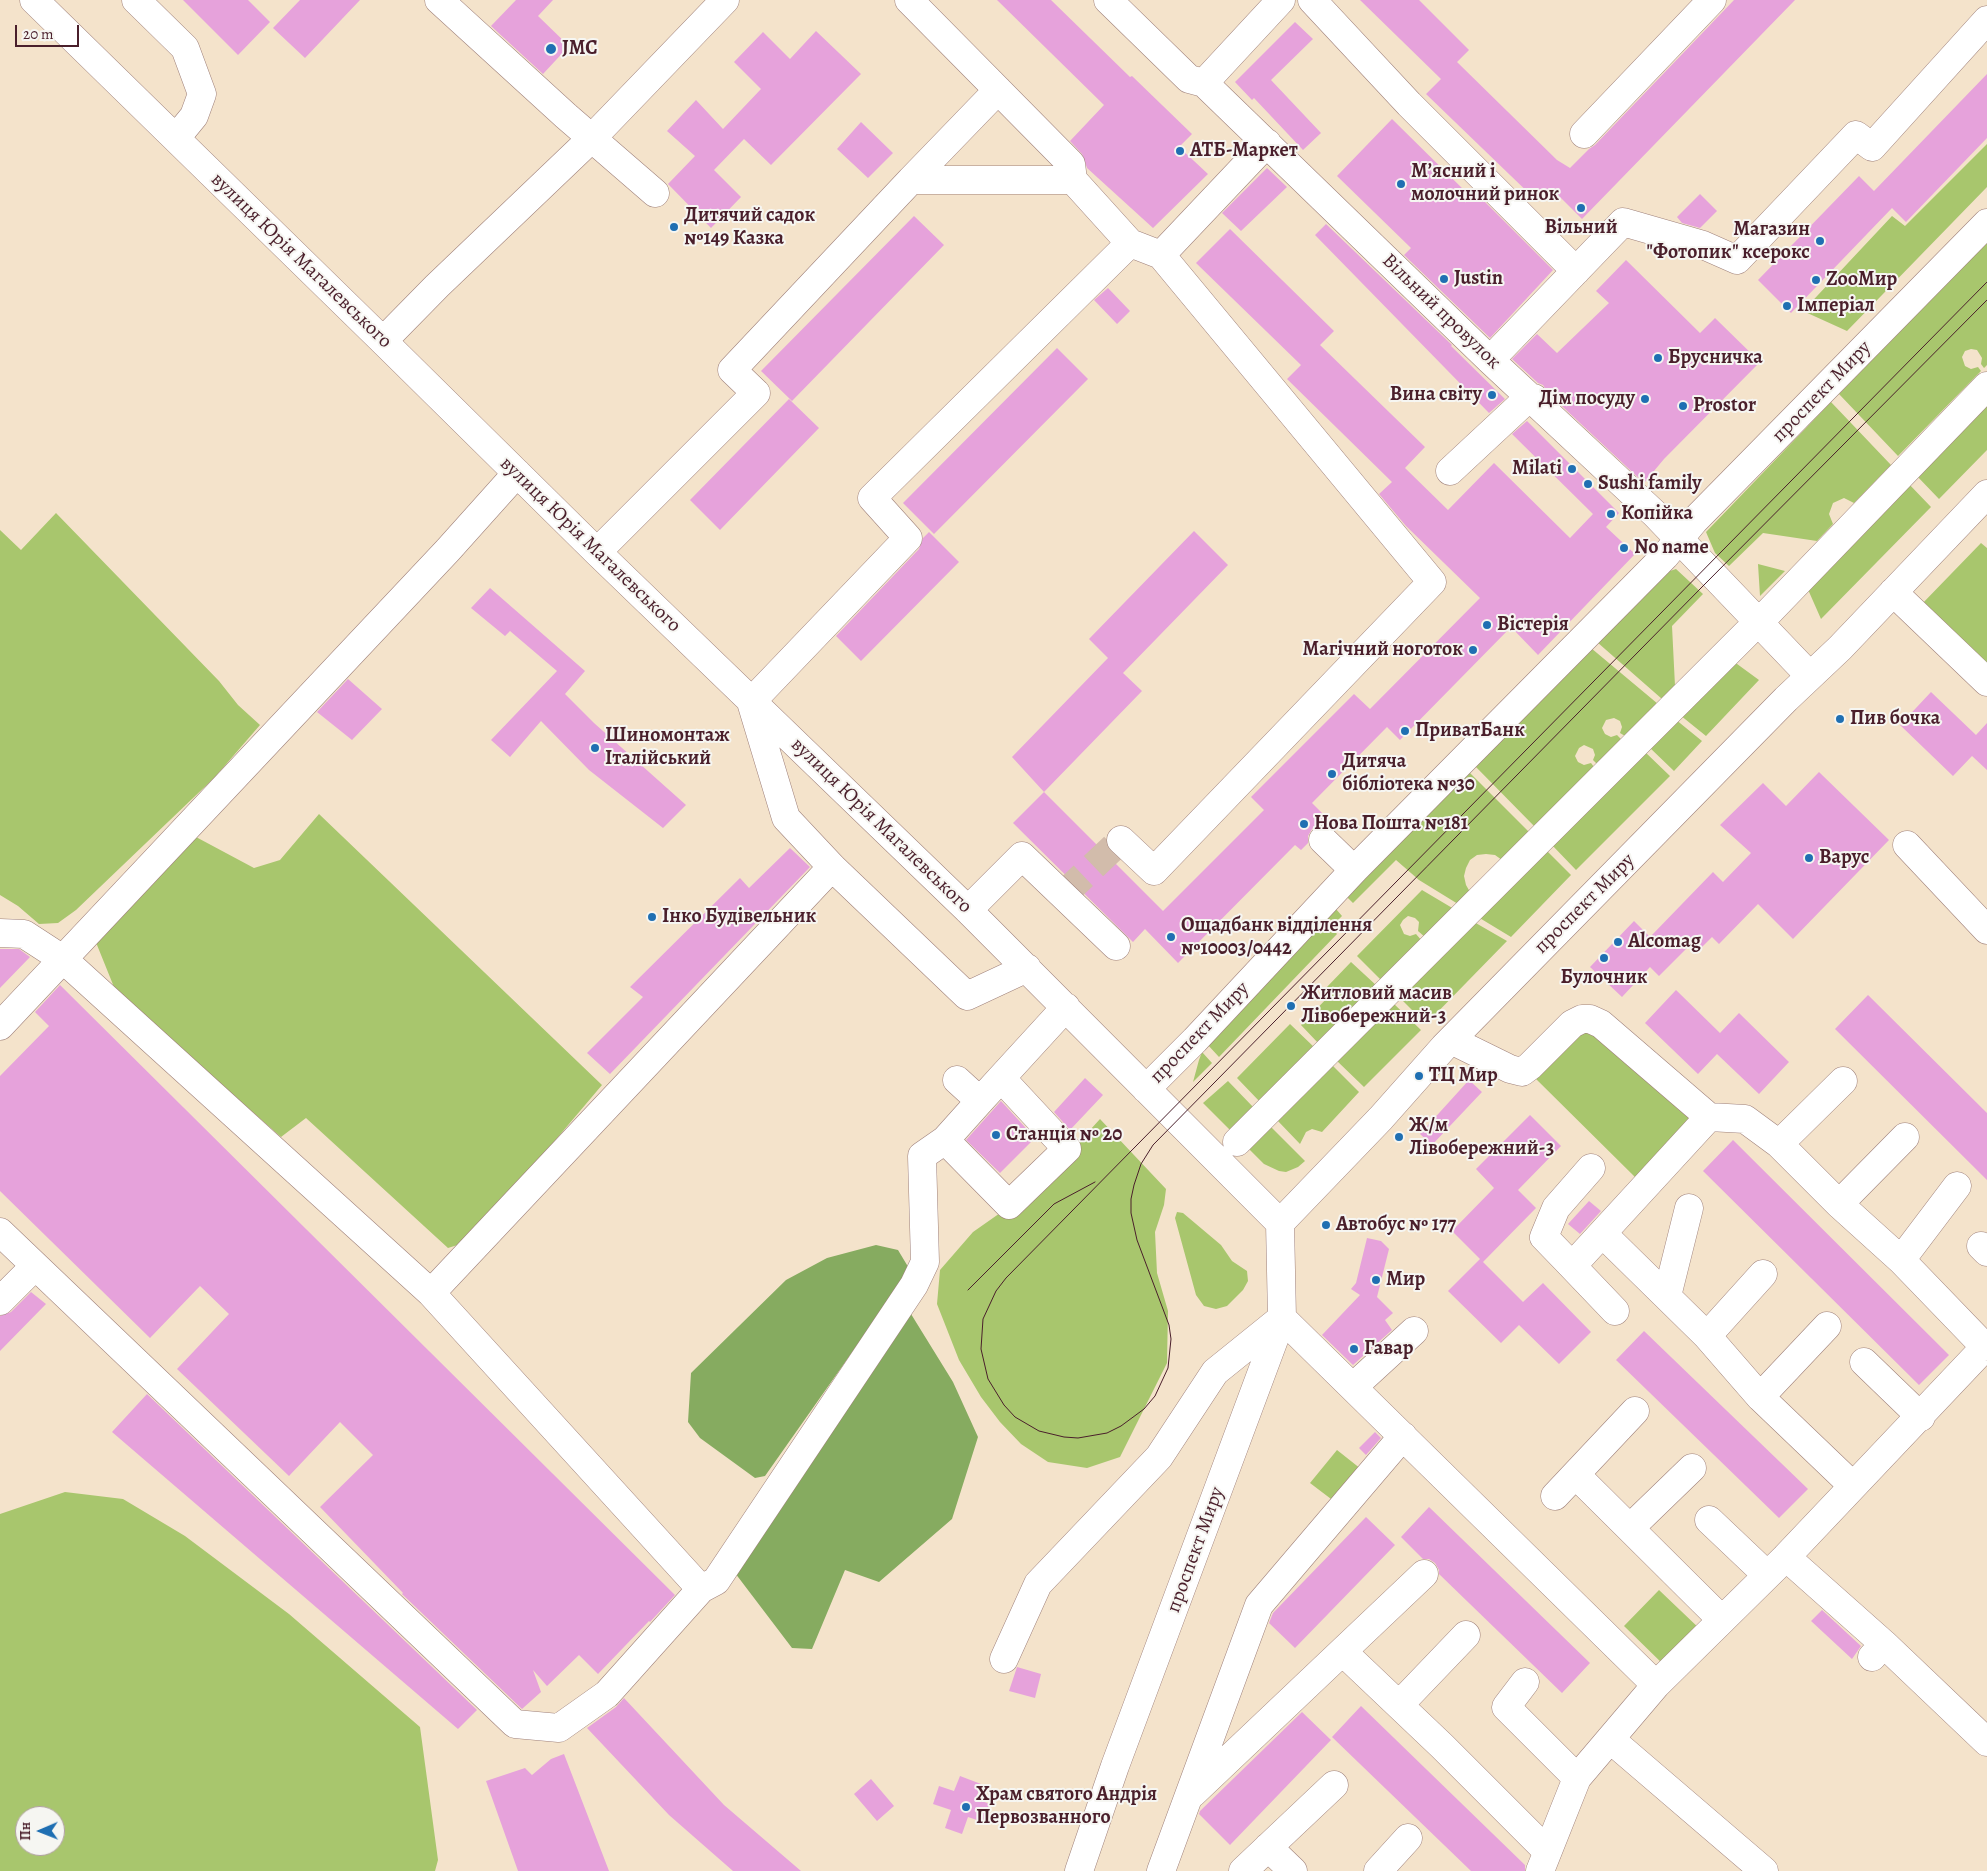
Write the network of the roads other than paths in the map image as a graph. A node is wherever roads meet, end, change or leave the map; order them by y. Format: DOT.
graph roads {
  1 [pos="34,0"];
  2 [pos="136,0"];
  3 [pos="439,0"];
  4 [pos="725,0"];
  5 [pos="909,0"];
  6 [pos="1108,0"];
  7 [pos="1281,0"];
  8 [pos="1312,0"];
  9 [pos="1712,0"];
  10 [pos="1987,20"];
  11 [pos="1204,83"];
  12 [pos="998,90"];
  13 [pos="1584,134"];
  14 [pos="593,137"];
  15 [pos="176,138"];
  16 [pos="1267,144"];
  17 [pos="911,180"];
  18 [pos="1073,180"];
  19 [pos="656,193"];
  20 [pos="1987,223"];
  21 [pos="1130,243"];
  22 [pos="1162,255"];
  23 [pos="1576,271"];
  24 [pos="383,341"];
  25 [pos="1490,360"];
  26 [pos="1987,386"];
  27 [pos="1534,398"];
  28 [pos="1450,471"];
  29 [pos="517,473"];
  30 [pos="1987,494"];
  31 [pos="1679,541"];
  32 [pos="597,552"];
  33 [pos="1893,592"];
  34 [pos="1769,612"];
  35 [pos="1747,633"];
  36 [pos="1810,676"];
  37 [pos="1987,682"];
  38 [pos="751,702"];
  39 [pos="1121,840"];
  40 [pos="1323,840"];
  41 [pos="1907,845"];
  42 [pos="832,867"];
  43 [pos="1354,870"];
  44 [pos="968,910"];
  45 [pos="1987,930"];
  46 [pos="0,933"];
  47 [pos="1116,946"];
  48 [pos="64,960"];
  49 [pos="1027,968"];
  50 [pos="1066,1007"];
  51 [pos="0,1026"];
  52 [pos="1451,1040"];
  53 [pos="1001,1078"];
  54 [pos="957,1080"];
  55 [pos="1843,1081"];
  56 [pos="1146,1089"];
  57 [pos="980,1101"];
  58 [pos="1709,1117"];
  59 [pos="1906,1137"];
  60 [pos="945,1140"];
  61 [pos="1237,1142"];
  62 [pos="1780,1144"];
  63 [pos="1591,1168"];
  64 [pos="1957,1186"];
  65 [pos="1839,1204"];
  66 [pos="1689,1208"];
  67 [pos="1280,1223"];
  68 [pos="0,1232"];
  69 [pos="1603,1234"];
  70 [pos="1901,1260"];
  71 [pos="35,1266"];
  72 [pos="1572,1266"];
  73 [pos="1763,1274"];
  74 [pos="431,1293"];
  75 [pos="1666,1296"];
  76 [pos="0,1302"];
  77 [pos="1615,1311"];
  78 [pos="1282,1318"];
  79 [pos="1827,1326"];
  80 [pos="1414,1330"];
  81 [pos="1707,1336"];
  82 [pos="1986,1346"];
  83 [pos="1864,1362"];
  84 [pos="1353,1387"];
  85 [pos="1760,1397"];
  86 [pos="1635,1411"];
  87 [pos="1921,1417"];
  88 [pos="1403,1436"];
  89 [pos="1692,1468"];
  90 [pos="1576,1475"];
  91 [pos="1853,1486"];
  92 [pos="1555,1496"];
  93 [pos="1709,1520"];
  94 [pos="1630,1528"];
  95 [pos="1777,1566"];
  96 [pos="1424,1574"];
  97 [pos="701,1589"];
  98 [pos="1722,1620"];
  99 [pos="1466,1635"];
  100 [pos="1343,1652"];
  101 [pos="1004,1658"];
  102 [pos="1525,1682"];
  103 [pos="1656,1685"];
  104 [pos="1399,1705"];
  105 [pos="1610,1739"];
  106 [pos="1987,1742"];
  107 [pos="1577,1778"];
  108 [pos="1334,1786"];
  109 [pos="1188,1797"];
  110 [pos="1408,1838"];
  111 [pos="1268,1848"];
  112 [pos="1544,1861"];
  113 [pos="1080,1871"];
  114 [pos="1161,1871"];
  115 [pos="1242,1871"];
  116 [pos="1293,1871"];
  117 [pos="1378,1871"];
  118 [pos="1764,1871"];
  1 -- 15 [label="street, вулиця Юрія Магалевського"];
  2 -- 15 [label="street"];
  3 -- 14 [label="street"];
  4 -- 14 [label="street"];
  5 -- 12 [label="street"];
  6 -- 11 [label="street, Вільний провулок"];
  7 -- 11 [label="street"];
  8 -- 23 [label="street"];
  9 -- 13 [label="street"];
  10 -- 23 [label="street"];
  11 -- 16 [label="street, Вільний провулок"];
  12 -- 17 [label="street"];
  12 -- 18 [label="street"];
  14 -- 19 [label="street"];
  14 -- 24 [label="street"];
  15 -- 24 [label="street, вулиця Юрія Магалевського"];
  16 -- 22 [label="street"];
  16 -- 25 [label="street, Вільний провулок"];
  17 -- 18 [label="street"];
  17 -- 32 [label="street"];
  18 -- 21 [label="street"];
  20 -- 31 [label="street, проспект Миру"];
  21 -- 22 [label="street"];
  21 -- 38 [label="street"];
  22 -- 39 [label="street"];
  23 -- 25 [label="street"];
  24 -- 29 [label="street, вулиця Юрія Магалевського"];
  25 -- 27 [label="street, Вільний провулок"];
  26 -- 34 [label="street"];
  27 -- 28 [label="street"];
  27 -- 31 [label="street, Вільний провулок"];
  29 -- 32 [label="street, вулиця Юрія Магалевського"];
  29 -- 48 [label="street"];
  30 -- 33 [label="street, проспект Миру"];
  31 -- 36 [label="street"];
  31 -- 43 [label="street, проспект Миру"];
  32 -- 38 [label="street, вулиця Юрія Магалевського"];
  33 -- 36 [label="street, проспект Миру"];
  33 -- 37 [label="street"];
  35 -- 61 [label="street"];
  36 -- 52 [label="street, проспект Миру"];
  38 -- 42 [label="street"];
  38 -- 44 [label="street, вулиця Юрія Магалевського"];
  40 -- 43 [label="street"];
  41 -- 45 [label="street"];
  42 -- 49 [label="street"];
  42 -- 74 [label="street"];
  43 -- 56 [label="street, проспект Миру"];
  44 -- 47 [label="street"];
  44 -- 49 [label="street, вулиця Юрія Магалевського"];
  46 -- 48 [label="street"];
  48 -- 51 [label="street"];
  48 -- 74 [label="street"];
  49 -- 50 [label="street, вулиця Юрія Магалевського"];
  50 -- 53 [label="street"];
  50 -- 56 [label="street, вулиця Юрія Магалевського"];
  52 -- 58 [label="street"];
  52 -- 67 [label="street, проспект Миру"];
  53 -- 57 [label="street"];
  53 -- 60 [label="street"];
  54 -- 57 [label="street"];
  55 -- 62 [label="street"];
  56 -- 67 [label="street, проспект Миру"];
  57 -- 60 [label="street"];
  58 -- 62 [label="street"];
  58 -- 69 [label="street"];
  59 -- 65 [label="street"];
  60 -- 97 [label="street"];
  62 -- 65 [label="street"];
  63 -- 72 [label="street"];
  64 -- 70 [label="street"];
  65 -- 70 [label="street"];
  66 -- 75 [label="street"];
  67 -- 78 [label="street, проспект Миру"];
  68 -- 71 [label="street"];
  69 -- 72 [label="street"];
  69 -- 75 [label="street"];
  70 -- 82 [label="street"];
  71 -- 76 [label="street"];
  71 -- 97 [label="street"];
  72 -- 77 [label="street"];
  73 -- 81 [label="street"];
  74 -- 97 [label="street"];
  75 -- 81 [label="street"];
  78 -- 84 [label="street"];
  78 -- 101 [label="street"];
  78 -- 113 [label="street, проспект Миру"];
  79 -- 85 [label="street"];
  80 -- 84 [label="street"];
  81 -- 85 [label="street"];
  82 -- 87 [label="street"];
  83 -- 87 [label="street"];
  84 -- 88 [label="street"];
  85 -- 91 [label="street"];
  86 -- 90 [label="street"];
  87 -- 91 [label="street"];
  88 -- 103 [label="street"];
  88 -- 109 [label="street"];
  89 -- 94 [label="street"];
  90 -- 92 [label="street"];
  90 -- 94 [label="street"];
  91 -- 95 [label="street"];
  93 -- 95 [label="street"];
  94 -- 98 [label="street"];
  95 -- 98 [label="street"];
  95 -- 106 [label="street"];
  96 -- 100 [label="street"];
  98 -- 103 [label="street"];
  99 -- 104 [label="street"];
  100 -- 104 [label="street"];
  100 -- 109 [label="street"];
  102 -- 107 [label="street"];
  103 -- 105 [label="street"];
  104 -- 112 [label="street"];
  105 -- 107 [label="street"];
  105 -- 118 [label="street"];
  107 -- 112 [label="street"];
  108 -- 111 [label="street"];
  109 -- 114 [label="street"];
  110 -- 117 [label="street"];
  111 -- 115 [label="street"];
  111 -- 116 [label="street"];
}
